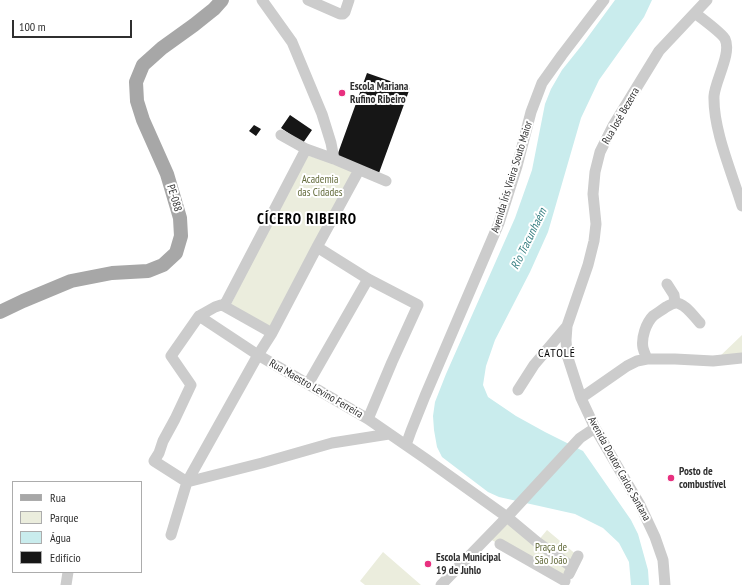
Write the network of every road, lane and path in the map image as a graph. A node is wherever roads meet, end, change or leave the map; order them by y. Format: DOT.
graph roads {
  1 [pos="222,0"];
  2 [pos="262,0"];
  3 [pos="308,0"];
  4 [pos="349,0"];
  5 [pos="604,0"];
  6 [pos="707,0"];
  7 [pos="271,5"];
  8 [pos="695,13"];
  9 [pos="281,135"];
  10 [pos="306,149"];
  11 [pos="334,159"];
  12 [pos="359,170"];
  13 [pos="386,180"];
  14 [pos="742,206"];
  15 [pos="317,247"];
  16 [pos="368,279"];
  17 [pos="667,284"];
  18 [pos="675,303"];
  19 [pos="224,306"];
  20 [pos="0,312"];
  21 [pos="199,316"];
  22 [pos="700,323"];
  23 [pos="567,326"];
  24 [pos="272,333"];
  25 [pos="258,355"];
  26 [pos="742,358"];
  27 [pos="647,360"];
  28 [pos="308,384"];
  29 [pos="518,390"];
  30 [pos="581,398"];
  31 [pos="368,419"];
  32 [pos="595,428"];
  33 [pos="389,434"];
  34 [pos="406,445"];
  35 [pos="187,482"];
  36 [pos="509,514"];
  37 [pos="171,535"];
  38 [pos="500,544"];
  39 [pos="578,556"];
  40 [pos="572,567"];
  41 [pos="68,573"];
  42 [pos="564,583"];
  43 [pos="66,585"];
  44 [pos="441,585"];
  45 [pos="666,585"];
  1 -- 20 [label="main road, PE-088"];
  2 -- 7 [label="street"];
  3 -- 4 [label="street"];
  5 -- 34 [label="street, Avenida Íris Vieira Souto Maior"];
  6 -- 8 [label="street, Rua José Bezerra"];
  7 -- 11 [label="street"];
  8 -- 14 [label="street"];
  8 -- 23 [label="street, Rua José Bezerra"];
  9 -- 10 [label="street"];
  10 -- 11 [label="street"];
  10 -- 19 [label="street"];
  11 -- 12 [label="street"];
  12 -- 13 [label="street"];
  12 -- 15 [label="street, Rua Maestro Levino Ferreira"];
  15 -- 16 [label="street"];
  15 -- 24 [label="street, Rua Maestro Levino Ferreira"];
  16 -- 28 [label="street"];
  16 -- 31 [label="street"];
  17 -- 18 [label="street"];
  18 -- 22 [label="street"];
  18 -- 27 [label="street"];
  19 -- 21 [label="street"];
  19 -- 24 [label="street"];
  21 -- 25 [label="street"];
  21 -- 35 [label="street"];
  23 -- 29 [label="street"];
  23 -- 30 [label="street, Avenida Doutor Carlos Santana"];
  24 -- 25 [label="street, Rua Maestro Levino Ferreira"];
  25 -- 28 [label="street, Rua Maestro Levino Ferreira"];
  25 -- 35 [label="street"];
  26 -- 27 [label="street"];
  27 -- 30 [label="street"];
  28 -- 31 [label="street, Rua Maestro Levino Ferreira"];
  30 -- 32 [label="street, Avenida Doutor Carlos Santana"];
  31 -- 33 [label="street, Rua Maestro Levino Ferreira"];
  32 -- 36 [label="street"];
  32 -- 45 [label="street, Avenida Doutor Carlos Santana"];
  33 -- 34 [label="street, Rua Maestro Levino Ferreira"];
  33 -- 35 [label="street"];
  34 -- 36 [label="street, Rua Maestro Levino Ferreira"];
  35 -- 37 [label="street"];
  36 -- 40 [label="street, Rua Maestro Levino Ferreira"];
  36 -- 44 [label="street"];
  38 -- 42 [label="street"];
  39 -- 40 [label="street"];
  40 -- 42 [label="street"];
  41 -- 43 [label="street"];
}
